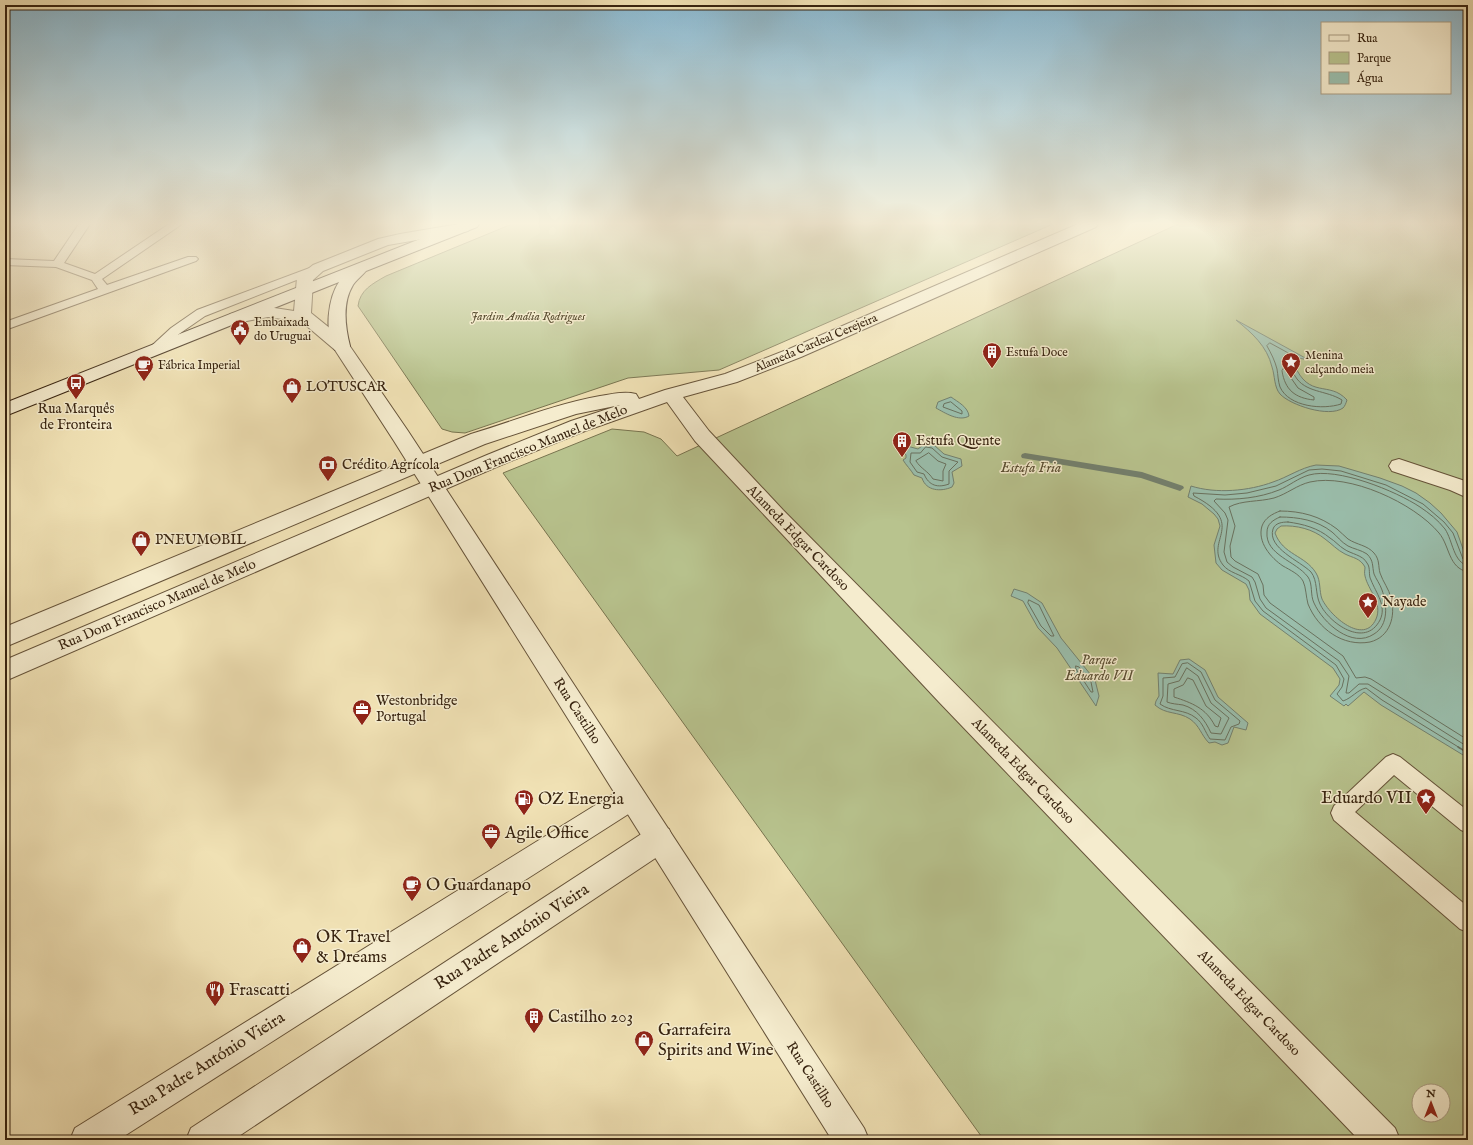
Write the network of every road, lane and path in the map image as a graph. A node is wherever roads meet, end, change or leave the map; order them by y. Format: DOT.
graph roads {
  1 [pos="140,277"];
  2 [pos="292,277"];
  3 [pos="306,277"];
  4 [pos="337,277"];
  5 [pos="350,277"];
  6 [pos="968,277"];
  7 [pos="96,278"];
  8 [pos="105,290"];
  9 [pos="304,290"];
  10 [pos="236,318"];
  11 [pos="306,318"];
  12 [pos="5,326"];
  13 [pos="342,346"];
  14 [pos="152,351"];
  15 [pos="671,394"];
  16 [pos="5,410"];
  17 [pos="419,464"];
  18 [pos="1400,466"];
  19 [pos="433,486"];
  20 [pos="1468,491"];
  21 [pos="297,515"];
  22 [pos="309,540"];
  23 [pos="5,636"];
  24 [pos="5,670"];
  25 [pos="632,797"];
  26 [pos="1468,823"];
  27 [pos="659,839"];
  28 [pos="1468,921"];
  29 [pos="87,1140"];
  30 [pos="204,1140"];
  31 [pos="852,1140"];
  32 [pos="1383,1140"];
  1 -- 8 [label="lane"];
  2 -- 14 [label="lane"];
  3 -- 9 [label="street"];
  4 -- 9 [label="street"];
  5 -- 13 [label="street"];
  6 -- 15 [label="street, Alameda Cardeal Cerejeira"];
  7 -- 8 [label="lane"];
  8 -- 12 [label="lane"];
  9 -- 10 [label="street"];
  9 -- 11 [label="street"];
  10 -- 11 [label="street"];
  10 -- 14 [label="street"];
  11 -- 13 [label="street, Rua Castilho"];
  13 -- 17 [label="street, Rua Castilho"];
  14 -- 16 [label="street"];
  15 -- 17 [label="street, Rua Dom Francisco Manuel de Melo"];
  15 -- 19 [label="street, Rua Dom Francisco Manuel de Melo"];
  15 -- 32 [label="street, Alameda Edgar Cardoso"];
  17 -- 19 [label="street, Rua Castilho"];
  17 -- 21 [label="street, Rua Dom Francisco Manuel de Melo"];
  18 -- 20 [label="street"];
  19 -- 22 [label="street, Rua Dom Francisco Manuel de Melo"];
  19 -- 25 [label="street, Rua Castilho"];
  21 -- 22 [label="street"];
  21 -- 23 [label="street, Rua Dom Francisco Manuel de Melo"];
  22 -- 24 [label="street, Rua Dom Francisco Manuel de Melo"];
  25 -- 27 [label="street, Rua Castilho"];
  25 -- 29 [label="street, Rua Padre António Vieira"];
  26 -- 28 [label="lane"];
  27 -- 30 [label="street, Rua Padre António Vieira"];
  27 -- 31 [label="street, Rua Castilho"];
}
